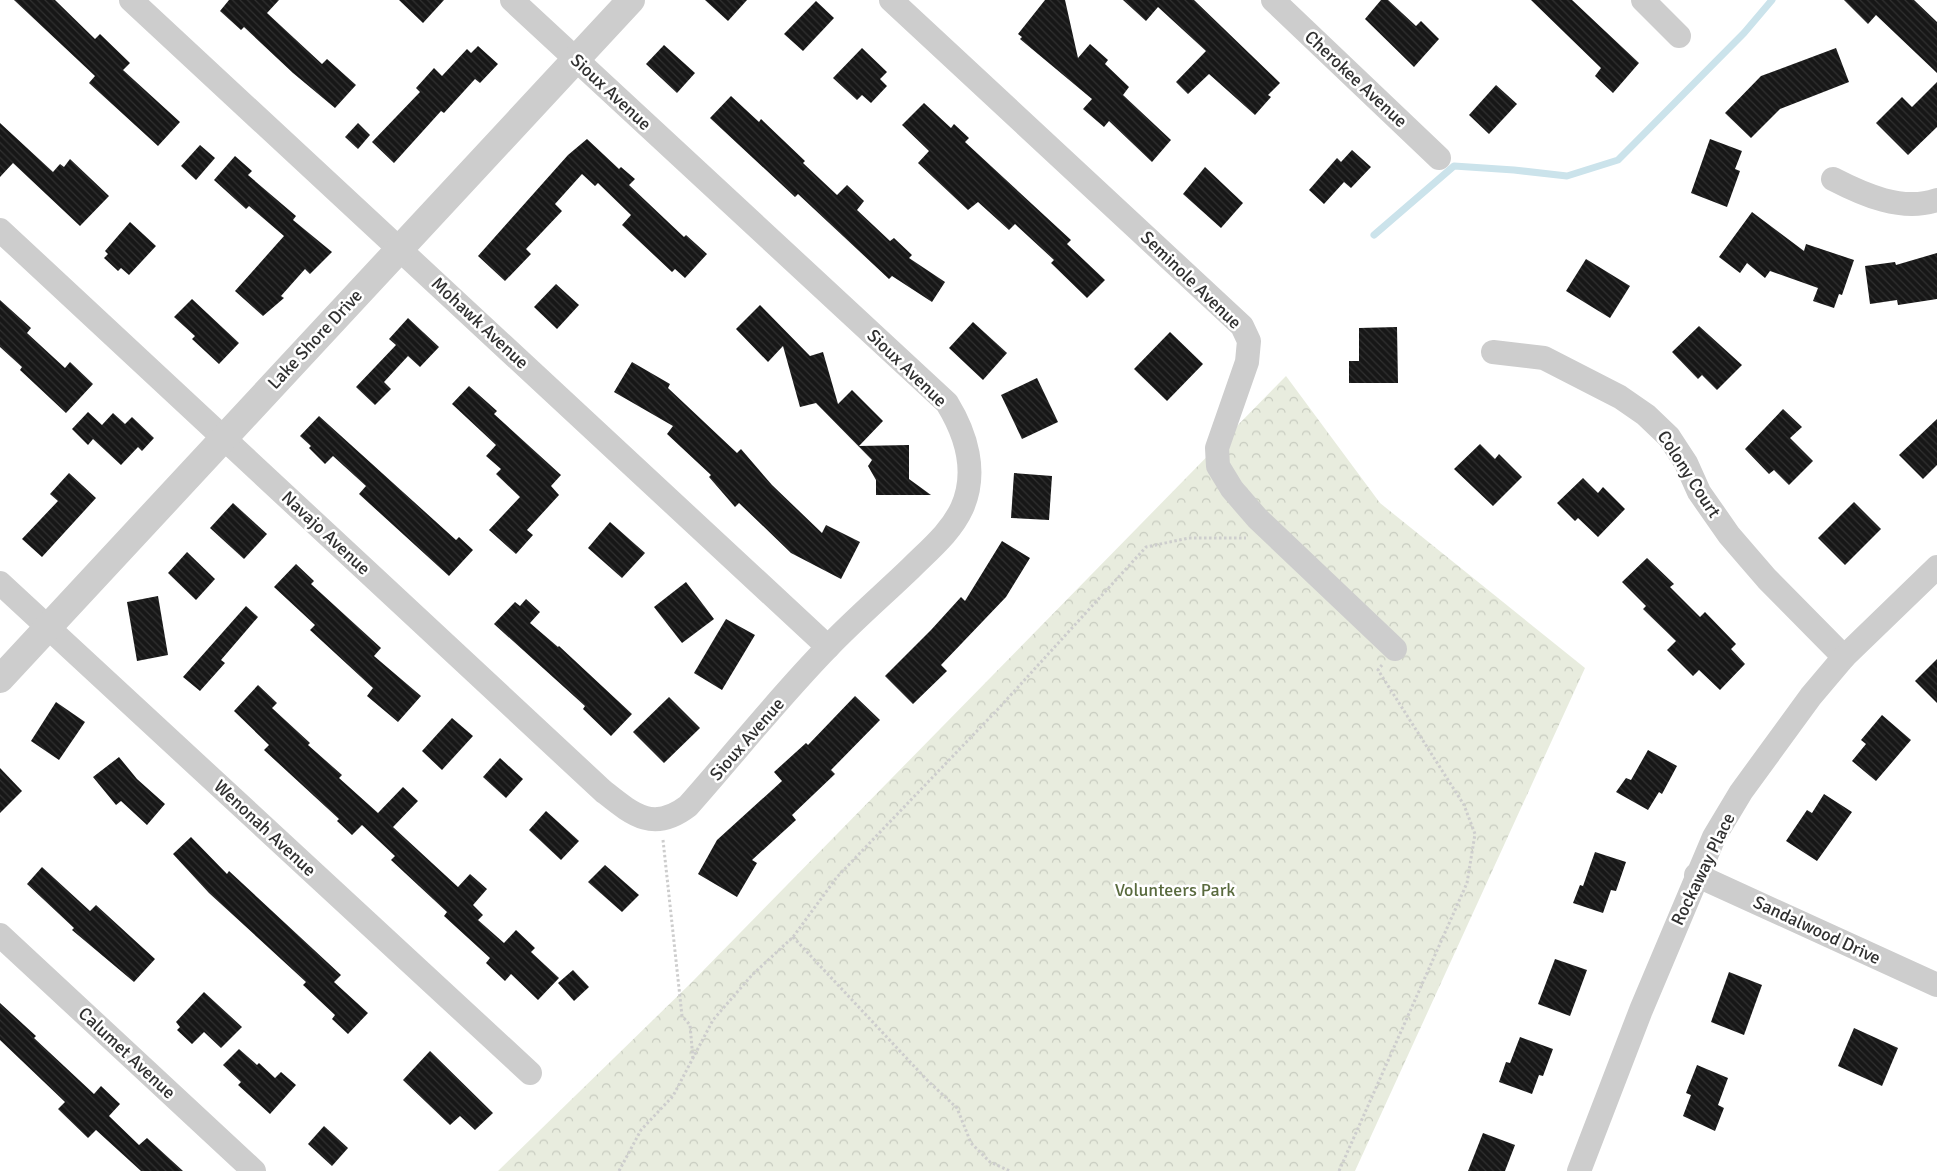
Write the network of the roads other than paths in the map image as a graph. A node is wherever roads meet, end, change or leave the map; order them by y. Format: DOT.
graph roads {
  1 [pos="131,0"];
  2 [pos="512,0"];
  3 [pos="630,0"];
  4 [pos="892,0"];
  5 [pos="1273,0"];
  6 [pos="1644,0"];
  7 [pos="1679,36"];
  8 [pos="576,59"];
  9 [pos="1439,158"];
  10 [pos="1833,179"];
  11 [pos="1937,200"];
  12 [pos="0,230"];
  13 [pos="400,248"];
  14 [pos="1493,352"];
  15 [pos="224,438"];
  16 [pos="1937,567"];
  17 [pos="0,583"];
  18 [pos="48,628"];
  19 [pos="828,647"];
  20 [pos="1395,648"];
  21 [pos="1844,658"];
  22 [pos="0,679"];
  23 [pos="660,819"];
  24 [pos="1696,875"];
  25 [pos="0,935"];
  26 [pos="1937,985"];
  27 [pos="530,1073"];
  28 [pos="254,1171"];
  29 [pos="1579,1171"];
  1 -- 13 [label="street, Mohawk Avenue"];
  2 -- 8 [label="street, Sioux Avenue"];
  3 -- 8 [label="street, Lake Shore Drive"];
  4 -- 20 [label="street, Seminole Avenue"];
  5 -- 9 [label="street, Cherokee Avenue"];
  6 -- 7 [label="street"];
  8 -- 13 [label="street, Lake Shore Drive"];
  8 -- 19 [label="street, Sioux Avenue"];
  10 -- 11 [label="street"];
  12 -- 15 [label="street, Navajo Avenue"];
  13 -- 15 [label="street, Lake Shore Drive"];
  13 -- 19 [label="street, Mohawk Avenue"];
  14 -- 21 [label="street, Colony Court"];
  15 -- 18 [label="street, Lake Shore Drive"];
  15 -- 23 [label="street, Navajo Avenue"];
  16 -- 21 [label="street, Rockaway Place"];
  17 -- 18 [label="street, Wenonah Avenue"];
  18 -- 22 [label="street, Lake Shore Drive"];
  18 -- 27 [label="street, Wenonah Avenue"];
  19 -- 23 [label="street, Sioux Avenue"];
  21 -- 24 [label="street, Rockaway Place"];
  24 -- 26 [label="street, Sandalwood Drive"];
  24 -- 29 [label="street, Rockaway Place"];
  25 -- 28 [label="street, Calumet Avenue"];
}
